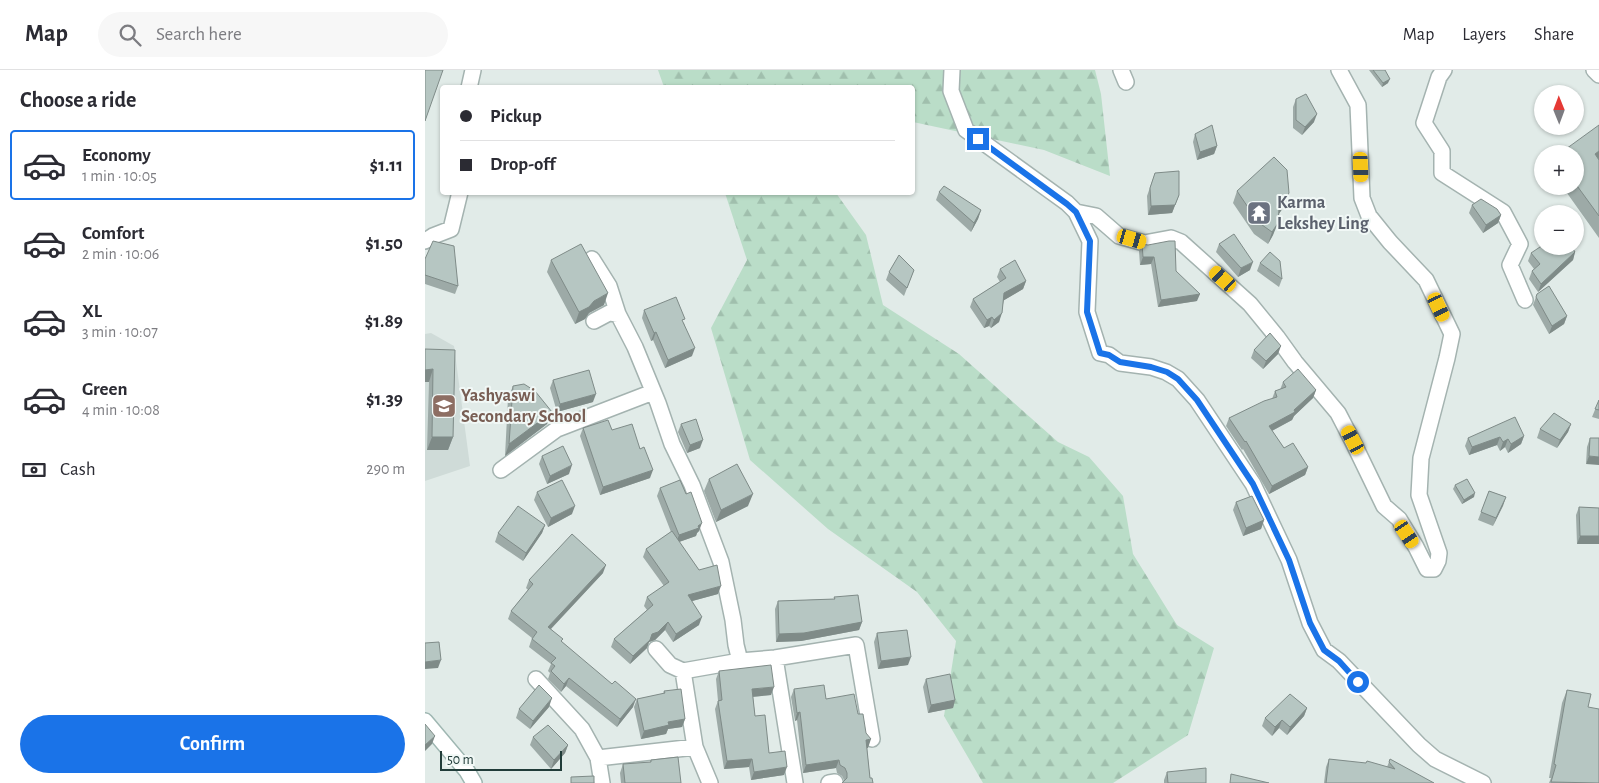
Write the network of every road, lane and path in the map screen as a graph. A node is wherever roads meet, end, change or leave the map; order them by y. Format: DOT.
graph roads {
  1 [pos="473,70"];
  2 [pos="952,70"];
  3 [pos="1339,70"];
  4 [pos="1443,70"];
  5 [pos="1594,70"];
  6 [pos="1599,75"];
  7 [pos="470,85"];
  8 [pos="459,195"];
  9 [pos="1076,212"];
  10 [pos="425,241"];
  11 [pos="592,260"];
  12 [pos="1525,300"];
  13 [pos="618,314"];
  14 [pos="594,321"];
  15 [pos="653,392"];
  16 [pos="501,470"];
  17 [pos="656,649"];
  18 [pos="775,658"];
  19 [pos="740,661"];
  20 [pos="683,671"];
  21 [pos="536,679"];
  22 [pos="425,721"];
  23 [pos="872,739"];
  24 [pos="695,747"];
  25 [pos="598,758"];
  26 [pos="474,783"];
  27 [pos="602,783"];
  28 [pos="710,783"];
  29 [pos="795,783"];
  30 [pos="1483,783"];
  1 -- 7 [label="street"];
  2 -- 9 [label="street"];
  3 -- 9 [label="street"];
  4 -- 12 [label="street"];
  5 -- 6 [label="street"];
  8 -- 10 [label="street"];
  9 -- 30 [label="street"];
  11 -- 13 [label="street"];
  13 -- 14 [label="street"];
  13 -- 15 [label="street"];
  15 -- 16 [label="street"];
  15 -- 19 [label="street"];
  17 -- 20 [label="street"];
  18 -- 19 [label="street"];
  18 -- 23 [label="street"];
  18 -- 29 [label="street"];
  19 -- 20 [label="street"];
  20 -- 24 [label="street"];
  21 -- 25 [label="street"];
  22 -- 26 [label="street"];
  24 -- 25 [label="street"];
  24 -- 28 [label="street"];
  25 -- 27 [label="street"];
}
